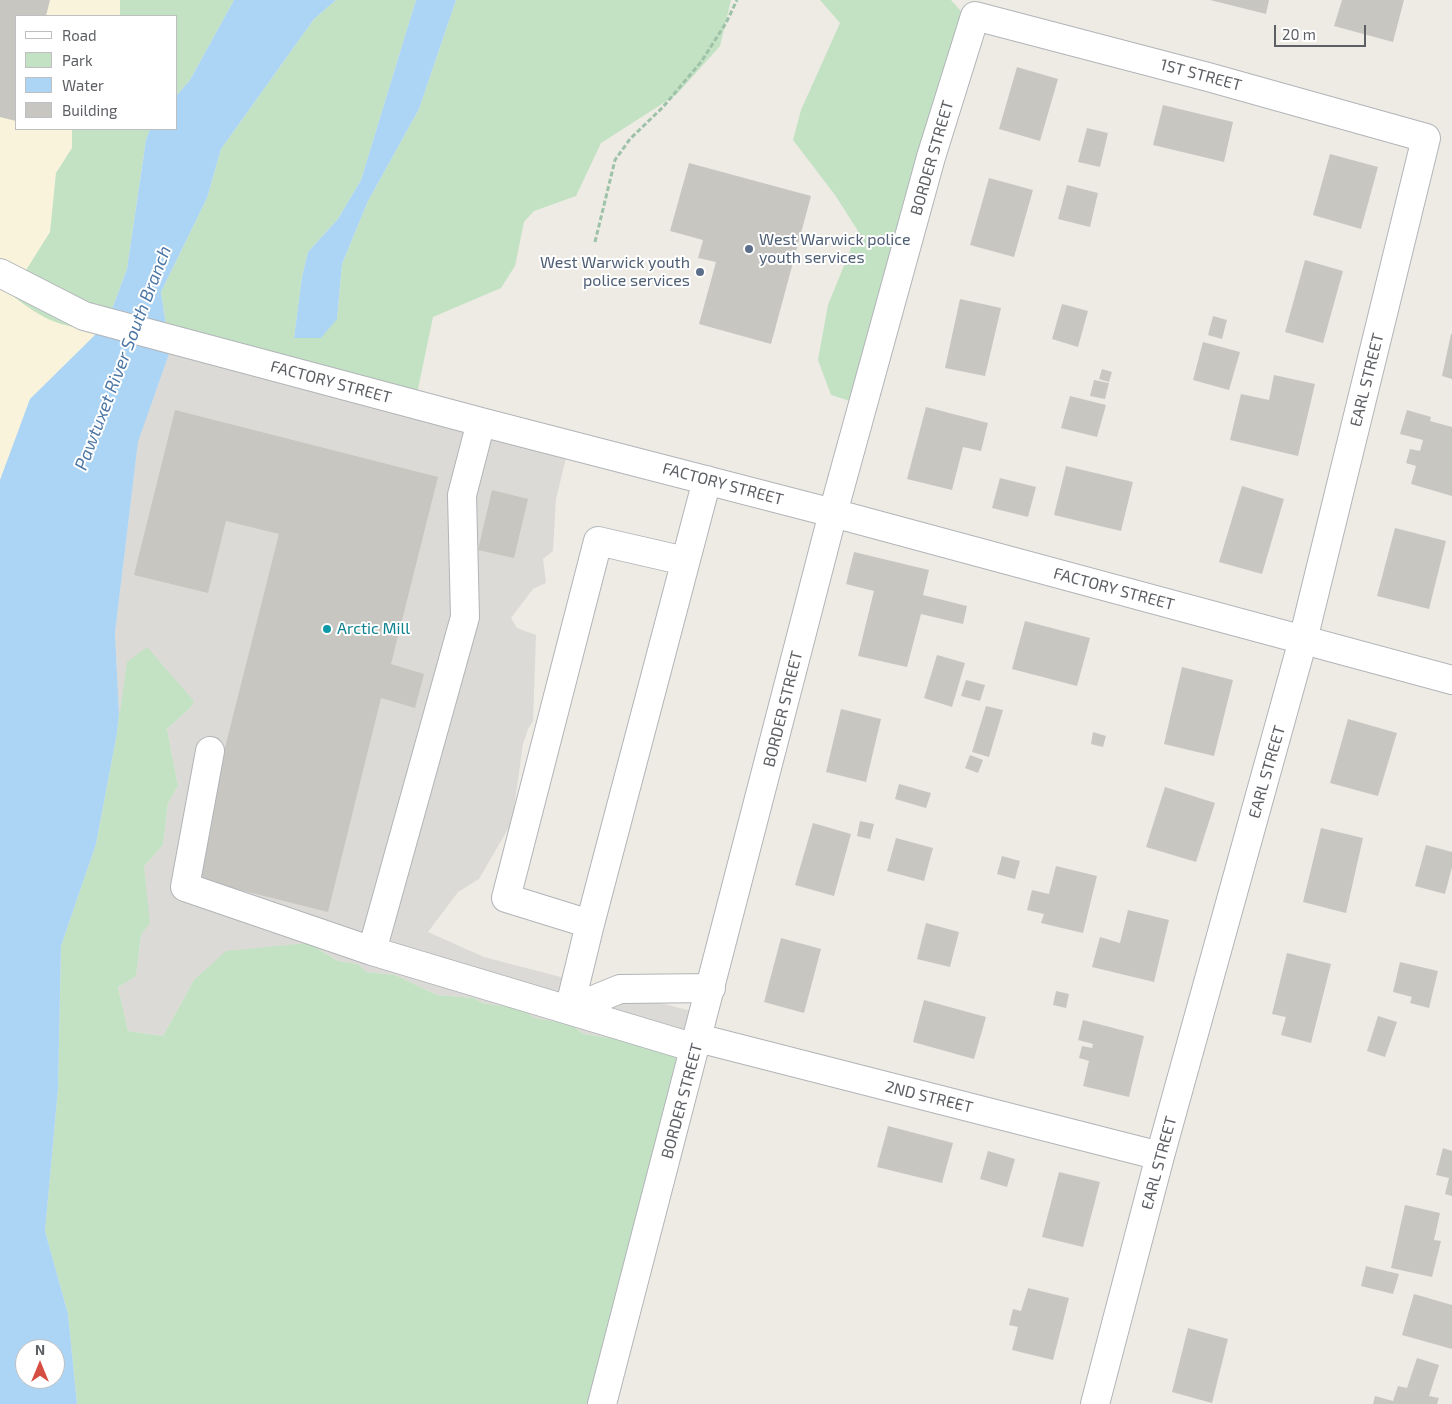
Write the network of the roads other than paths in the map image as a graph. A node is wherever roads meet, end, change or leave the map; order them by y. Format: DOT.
graph roads {
  1 [pos="975,16"];
  2 [pos="1426,138"];
  3 [pos="0,274"];
  4 [pos="481,422"];
  5 [pos="707,480"];
  6 [pos="833,513"];
  7 [pos="686,561"];
  8 [pos="1303,640"];
  9 [pos="1452,680"];
  10 [pos="210,751"];
  11 [pos="590,924"];
  12 [pos="372,951"];
  13 [pos="711,988"];
  14 [pos="569,1010"];
  15 [pos="697,1043"];
  16 [pos="1160,1156"];
  17 [pos="602,1404"];
  18 [pos="1095,1404"];
  1 -- 2 [label="street, 1ST STREET"];
  1 -- 6 [label="street, BORDER STREET"];
  2 -- 8 [label="street, EARL STREET"];
  3 -- 4 [label="street, FACTORY STREET"];
  4 -- 5 [label="street, FACTORY STREET"];
  4 -- 12 [label="street"];
  5 -- 6 [label="street, FACTORY STREET"];
  5 -- 7 [label="street"];
  6 -- 8 [label="street, FACTORY STREET"];
  6 -- 13 [label="street, BORDER STREET"];
  7 -- 11 [label="street"];
  7 -- 11 [label="street"];
  8 -- 9 [label="street, FACTORY STREET"];
  8 -- 16 [label="street, EARL STREET"];
  10 -- 12 [label="street, 2ND STREET"];
  11 -- 14 [label="street"];
  12 -- 14 [label="street, 2ND STREET"];
  13 -- 14 [label="street"];
  13 -- 15 [label="street, BORDER STREET"];
  14 -- 15 [label="street, 2ND STREET"];
  15 -- 16 [label="street, 2ND STREET"];
  15 -- 17 [label="street, BORDER STREET"];
  16 -- 18 [label="street, EARL STREET"];
}
